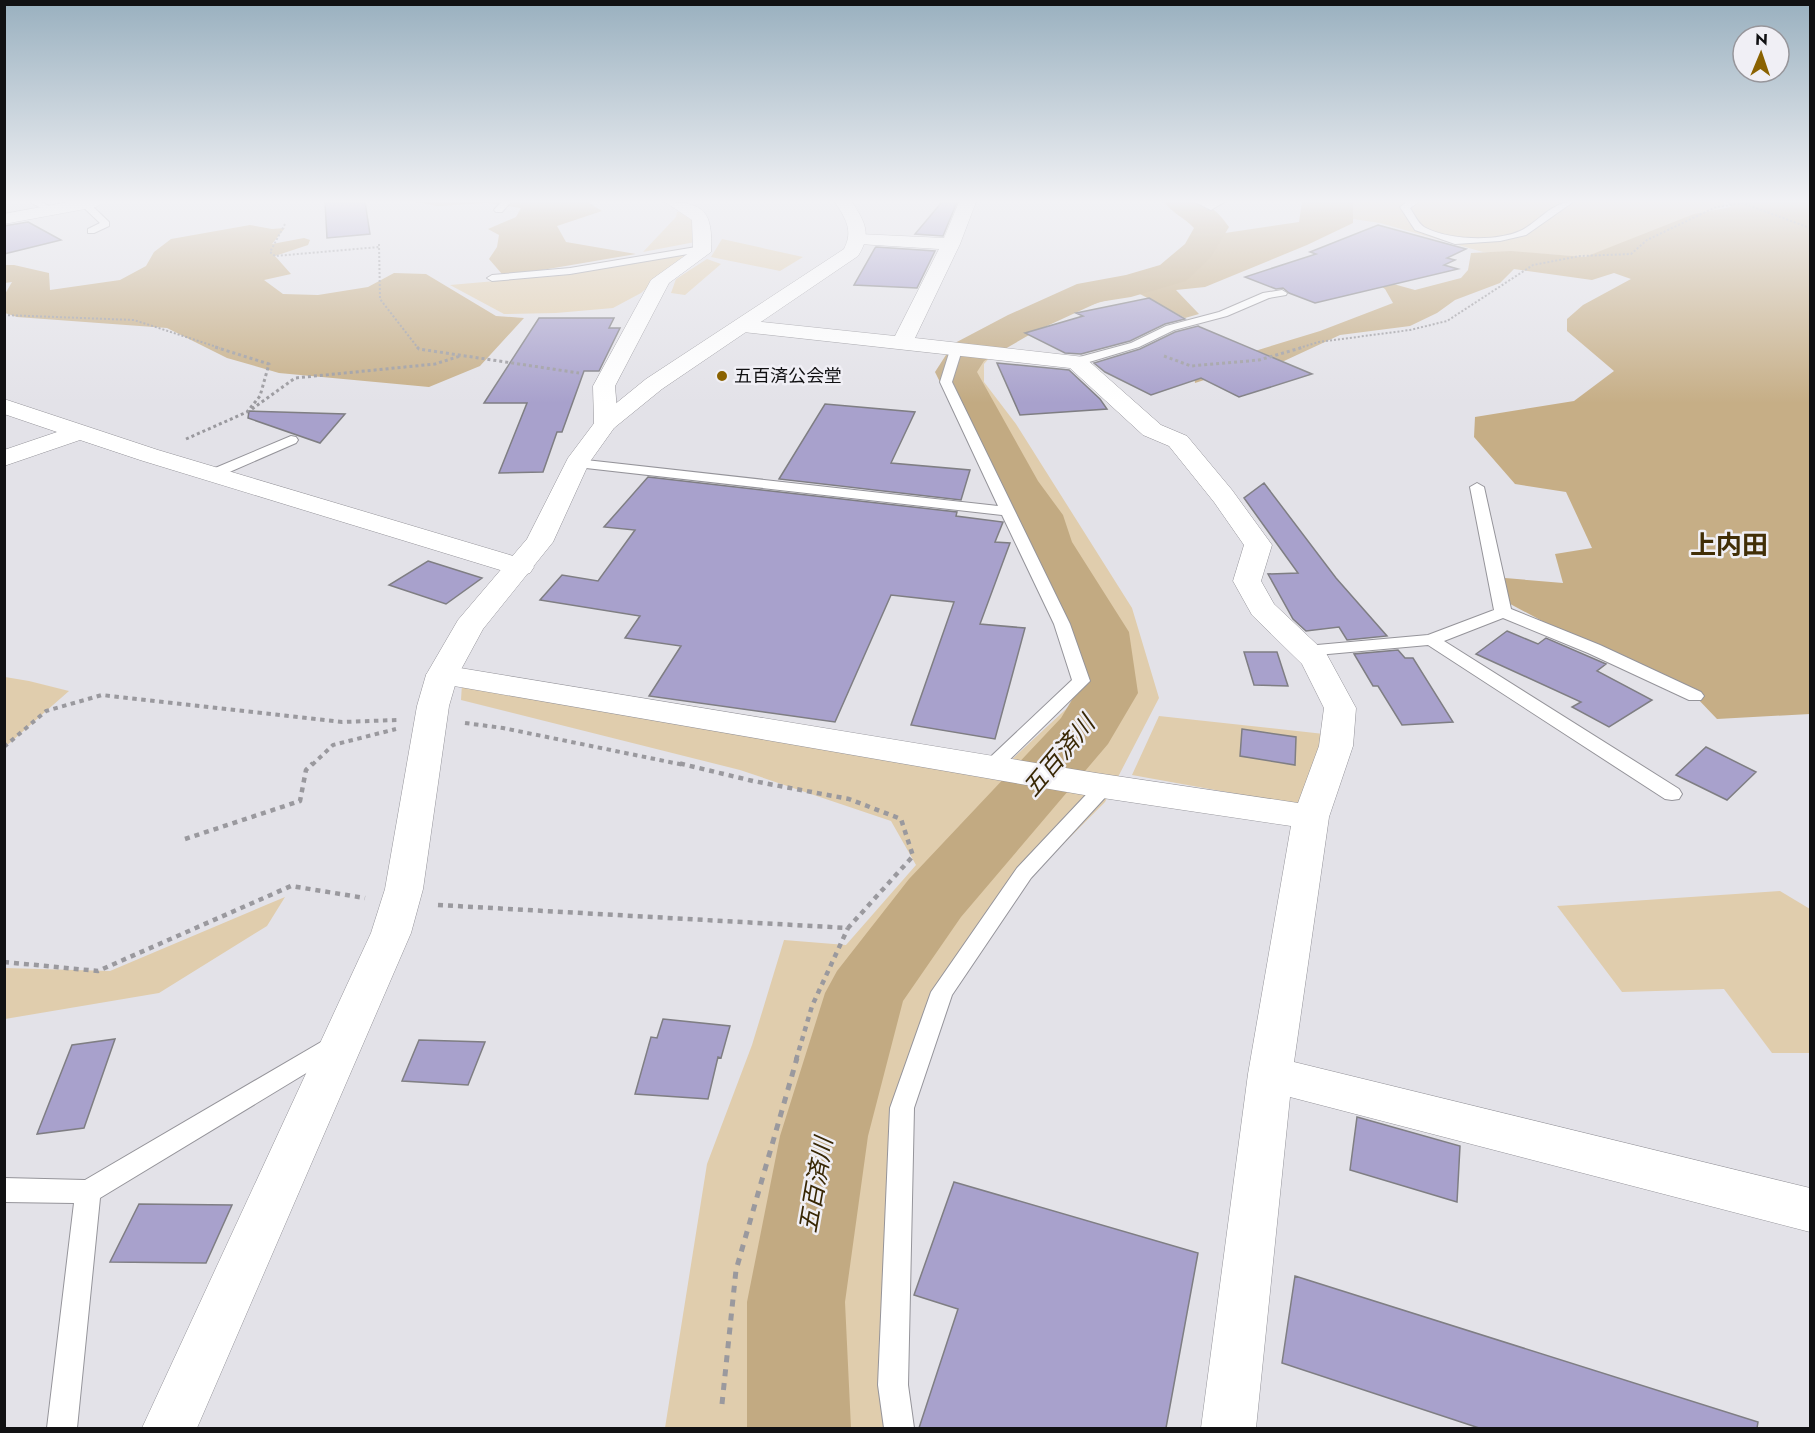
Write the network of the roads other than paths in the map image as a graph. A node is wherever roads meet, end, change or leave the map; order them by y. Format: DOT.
graph roads {
  1 [pos="583,269"];
  2 [pos="677,269"];
  3 [pos="826,269"];
  4 [pos="939,269"];
  5 [pos="492,278"];
  6 [pos="1282,293"];
  7 [pos="743,326"];
  8 [pos="902,345"];
  9 [pos="956,350"];
  10 [pos="1076,362"];
  11 [pos="4,406"];
  12 [pos="606,423"];
  13 [pos="79,432"];
  14 [pos="291,440"];
  15 [pos="4,459"];
  16 [pos="577,463"];
  17 [pos="213,474"];
  18 [pos="1478,488"];
  19 [pos="1007,511"];
  20 [pos="520,567"];
  21 [pos="1503,612"];
  22 [pos="1431,640"];
  23 [pos="1306,651"];
  24 [pos="442,675"];
  25 [pos="1695,696"];
  26 [pos="978,765"];
  27 [pos="1100,785"];
  28 [pos="1672,794"];
  29 [pos="1311,817"];
  30 [pos="345,1038"];
  31 [pos="1270,1074"];
  32 [pos="4,1190"];
  33 [pos="88,1192"];
  34 [pos="1810,1210"];
  35 [pos="62,1428"];
  36 [pos="169,1428"];
  37 [pos="899,1428"];
  38 [pos="1228,1428"];
  1 -- 5 [label="lane"];
  2 -- 12 [label="street"];
  3 -- 7 [label="street"];
  4 -- 8 [label="street"];
  6 -- 10 [label="lane"];
  7 -- 8 [label="street"];
  7 -- 12 [label="street"];
  8 -- 9 [label="street"];
  9 -- 10 [label="street"];
  9 -- 19 [label="lane"];
  10 -- 23 [label="street"];
  11 -- 13 [label="street"];
  12 -- 16 [label="street"];
  13 -- 15 [label="street"];
  13 -- 17 [label="street"];
  14 -- 17 [label="lane"];
  16 -- 19 [label="lane"];
  16 -- 20 [label="street"];
  17 -- 20 [label="street"];
  18 -- 21 [label="lane"];
  19 -- 26 [label="lane"];
  20 -- 24 [label="street"];
  21 -- 22 [label="lane"];
  21 -- 25 [label="lane"];
  22 -- 23 [label="lane"];
  22 -- 28 [label="lane"];
  23 -- 29 [label="street"];
  24 -- 26 [label="street"];
  24 -- 30 [label="street"];
  26 -- 27 [label="street"];
  27 -- 29 [label="street"];
  27 -- 37 [label="lane"];
  29 -- 31 [label="street"];
  30 -- 33 [label="lane"];
  30 -- 36 [label="street"];
  31 -- 34 [label="street"];
  31 -- 38 [label="street"];
  32 -- 33 [label="lane"];
  33 -- 35 [label="lane"];
}
